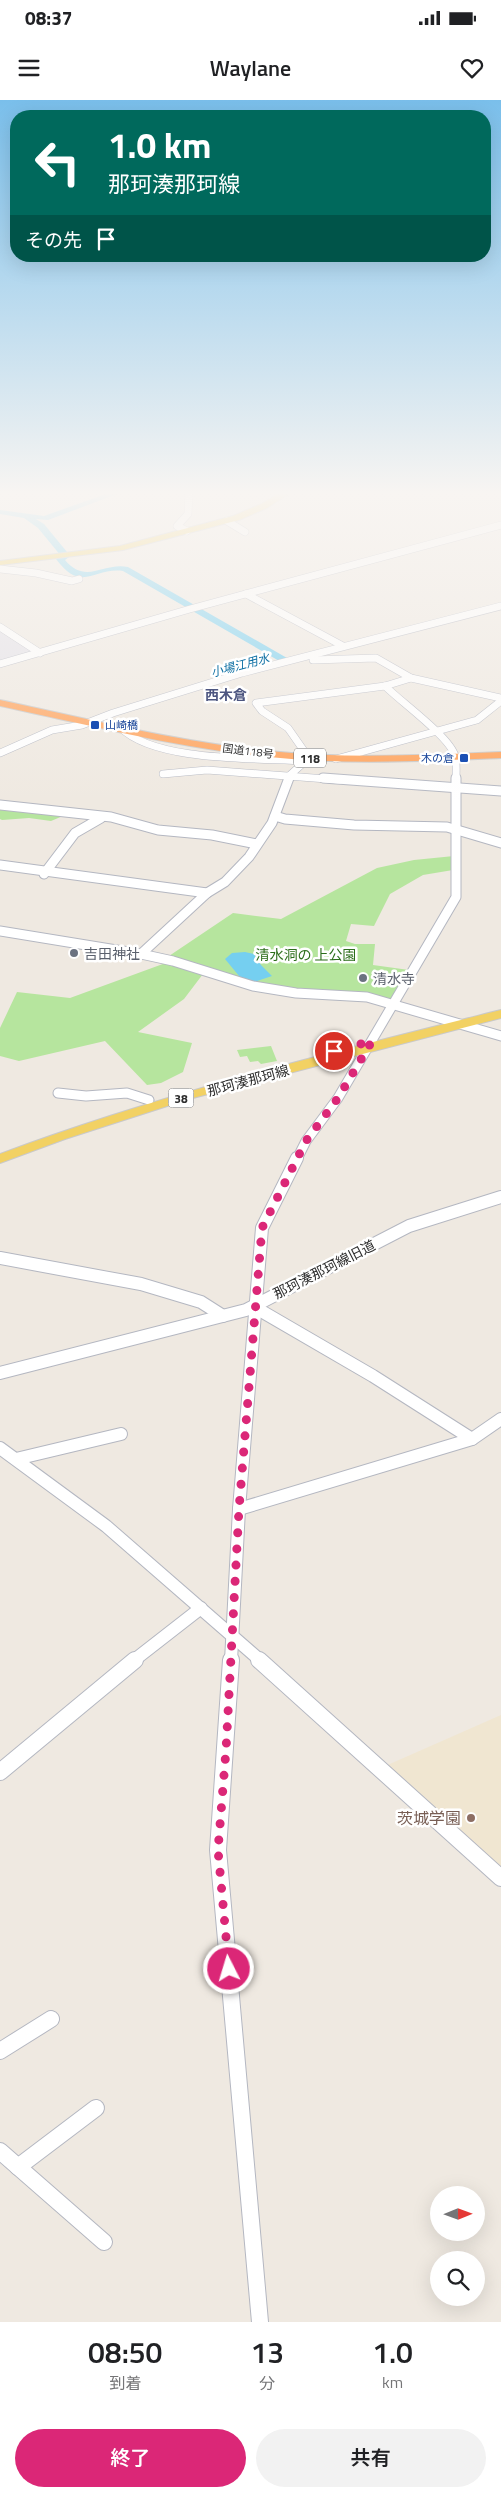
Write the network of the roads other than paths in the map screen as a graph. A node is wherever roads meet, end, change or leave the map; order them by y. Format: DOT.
graph roads {
  1 [pos="244,595"];
  2 [pos="247,595"];
  3 [pos="501,606"];
  4 [pos="0,627"];
  5 [pos="343,646"];
  6 [pos="40,653"];
  7 [pos="303,659"];
  8 [pos="0,664"];
  9 [pos="411,678"];
  10 [pos="385,686"];
  11 [pos="501,700"];
  12 [pos="0,703"];
  13 [pos="90,722"];
  14 [pos="438,732"];
  15 [pos="0,753"];
  16 [pos="501,755"];
  17 [pos="455,756"];
  18 [pos="307,759"];
  19 [pos="336,759"];
  20 [pos="163,774"];
  21 [pos="290,775"];
  22 [pos="457,788"];
  23 [pos="501,791"];
  24 [pos="0,805"];
  25 [pos="275,816"];
  26 [pos="105,817"];
  27 [pos="455,828"];
  28 [pos="501,843"];
  29 [pos="257,844"];
  30 [pos="0,865"];
  31 [pos="44,873"];
  32 [pos="208,893"];
  33 [pos="0,931"];
  34 [pos="141,954"];
  35 [pos="393,1004"];
  36 [pos="501,1008"];
  37 [pos="501,1014"];
  38 [pos="455,1023"];
  39 [pos="501,1036"];
  40 [pos="370,1045"];
  41 [pos="58,1093"];
  42 [pos="150,1100"];
  43 [pos="0,1153"];
  44 [pos="0,1159"];
  45 [pos="501,1197"];
  46 [pos="0,1258"];
  47 [pos="256,1306"];
  48 [pos="223,1316"];
  49 [pos="0,1373"];
  50 [pos="501,1419"];
  51 [pos="121,1434"];
  52 [pos="472,1439"];
  53 [pos="0,1448"];
  54 [pos="16,1459"];
  55 [pos="239,1509"];
  56 [pos="201,1608"];
  57 [pos="231,1634"];
  58 [pos="0,1772"];
  59 [pos="501,1878"];
  60 [pos="51,2018"];
  61 [pos="0,2051"];
  62 [pos="96,2108"];
  63 [pos="0,2151"];
  64 [pos="18,2167"];
  65 [pos="104,2242"];
  66 [pos="260,2322"];
  1 -- 6 [label="street"];
  2 -- 5 [label="street"];
  3 -- 5 [label="street"];
  4 -- 6 [label="street"];
  5 -- 7 [label="street"];
  6 -- 8 [label="street"];
  7 -- 9 [label="street"];
  7 -- 13 [label="street"];
  9 -- 10 [label="street"];
  9 -- 11 [label="street"];
  10 -- 14 [label="street"];
  10 -- 18 [label="street"];
  11 -- 14 [label="street"];
  12 -- 13 [label="highway, 国道118号 / 118"];
  13 -- 15 [label="street"];
  13 -- 18 [label="highway, 国道118号 / 118"];
  14 -- 17 [label="street"];
  14 -- 19 [label="street"];
  16 -- 17 [label="highway, 国道118号 / 118"];
  17 -- 19 [label="highway, 国道118号 / 118"];
  17 -- 22 [label="street"];
  18 -- 19 [label="highway, 国道118号 / 118"];
  18 -- 21 [label="street"];
  20 -- 21 [label="street"];
  21 -- 22 [label="street"];
  21 -- 25 [label="street"];
  22 -- 23 [label="street"];
  22 -- 27 [label="street"];
  24 -- 26 [label="street"];
  25 -- 27 [label="street"];
  25 -- 29 [label="street"];
  26 -- 29 [label="street"];
  26 -- 31 [label="street"];
  27 -- 28 [label="street"];
  27 -- 35 [label="street"];
  29 -- 32 [label="street"];
  30 -- 31 [label="street"];
  31 -- 32 [label="street"];
  32 -- 34 [label="street"];
  33 -- 34 [label="street"];
  34 -- 35 [label="street"];
  35 -- 38 [label="street"];
  35 -- 40 [label="street"];
  36 -- 38 [label="main road, 那珂湊那珂線 / 38"];
  37 -- 38 [label="main road, 那珂湊那珂線 / 38"];
  38 -- 39 [label="street"];
  38 -- 40 [label="main road, 那珂湊那珂線 / 38"];
  40 -- 42 [label="main road, 那珂湊那珂線 / 38"];
  40 -- 44 [label="main road, 那珂湊那珂線 / 38"];
  40 -- 47 [label="street"];
  41 -- 42 [label="street"];
  42 -- 43 [label="main road, 那珂湊那珂線 / 38"];
  45 -- 47 [label="street, 那珂湊那珂線旧道"];
  46 -- 48 [label="street"];
  47 -- 48 [label="street, 那珂湊那珂線旧道"];
  47 -- 52 [label="street"];
  47 -- 55 [label="street"];
  48 -- 49 [label="street, 那珂湊那珂線旧道"];
  50 -- 52 [label="street"];
  51 -- 54 [label="street"];
  52 -- 55 [label="street"];
  53 -- 54 [label="street"];
  54 -- 56 [label="street"];
  55 -- 57 [label="street"];
  56 -- 57 [label="street"];
  56 -- 58 [label="street"];
  57 -- 59 [label="street"];
  57 -- 66 [label="street"];
  60 -- 61 [label="street"];
  62 -- 64 [label="street"];
  63 -- 64 [label="street"];
  64 -- 65 [label="street"];
}
